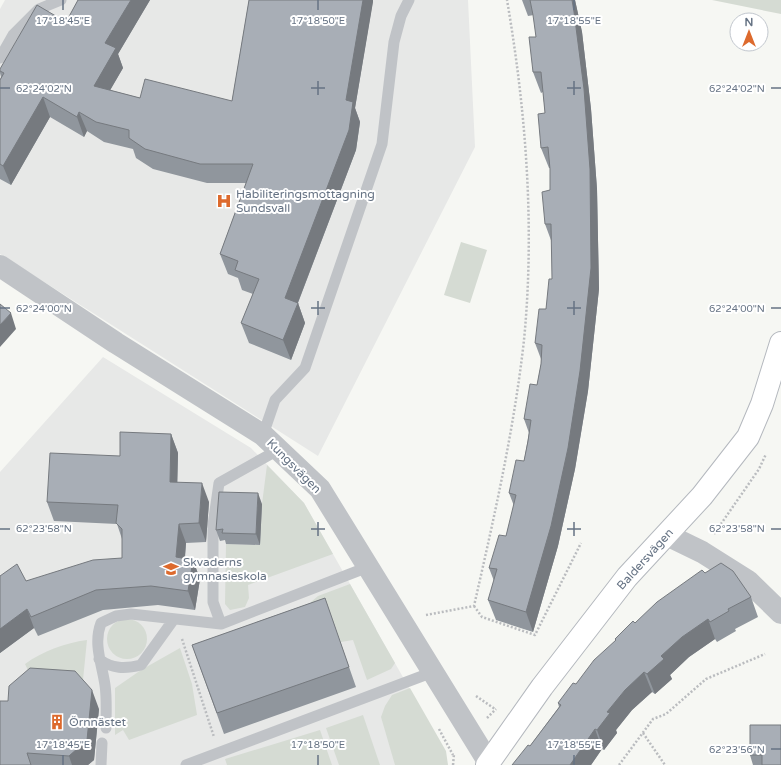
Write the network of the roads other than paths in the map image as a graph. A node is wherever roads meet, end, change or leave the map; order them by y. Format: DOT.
graph roads {
  1 [pos="61,0"];
  2 [pos="409,0"];
  3 [pos="0,58"];
  4 [pos="0,266"];
  5 [pos="781,343"];
  6 [pos="263,435"];
  7 [pos="278,450"];
  8 [pos="667,535"];
  9 [pos="368,568"];
  10 [pos="781,613"];
  11 [pos="174,619"];
  12 [pos="221,624"];
  13 [pos="99,659"];
  14 [pos="433,672"];
  15 [pos="106,728"];
  16 [pos="102,743"];
  17 [pos="488,764"];
  18 [pos="101,765"];
  19 [pos="186,765"];
  1 -- 3 [label="lane"];
  2 -- 6 [label="lane"];
  4 -- 6 [label="street, Kungsvägen"];
  5 -- 8 [label="street, Baldersvägen"];
  6 -- 7 [label="street, Kungsvägen"];
  7 -- 9 [label="street, Kungsvägen"];
  7 -- 12 [label="lane"];
  8 -- 10 [label="street"];
  8 -- 17 [label="street, Baldersvägen"];
  9 -- 12 [label="lane"];
  9 -- 14 [label="street, Kungsvägen"];
  11 -- 12 [label="lane"];
  11 -- 13 [label="lane"];
  11 -- 13 [label="lane"];
  13 -- 15 [label="lane"];
  14 -- 17 [label="street, Kungsvägen"];
  14 -- 19 [label="lane"];
  16 -- 18 [label="lane"];
}
